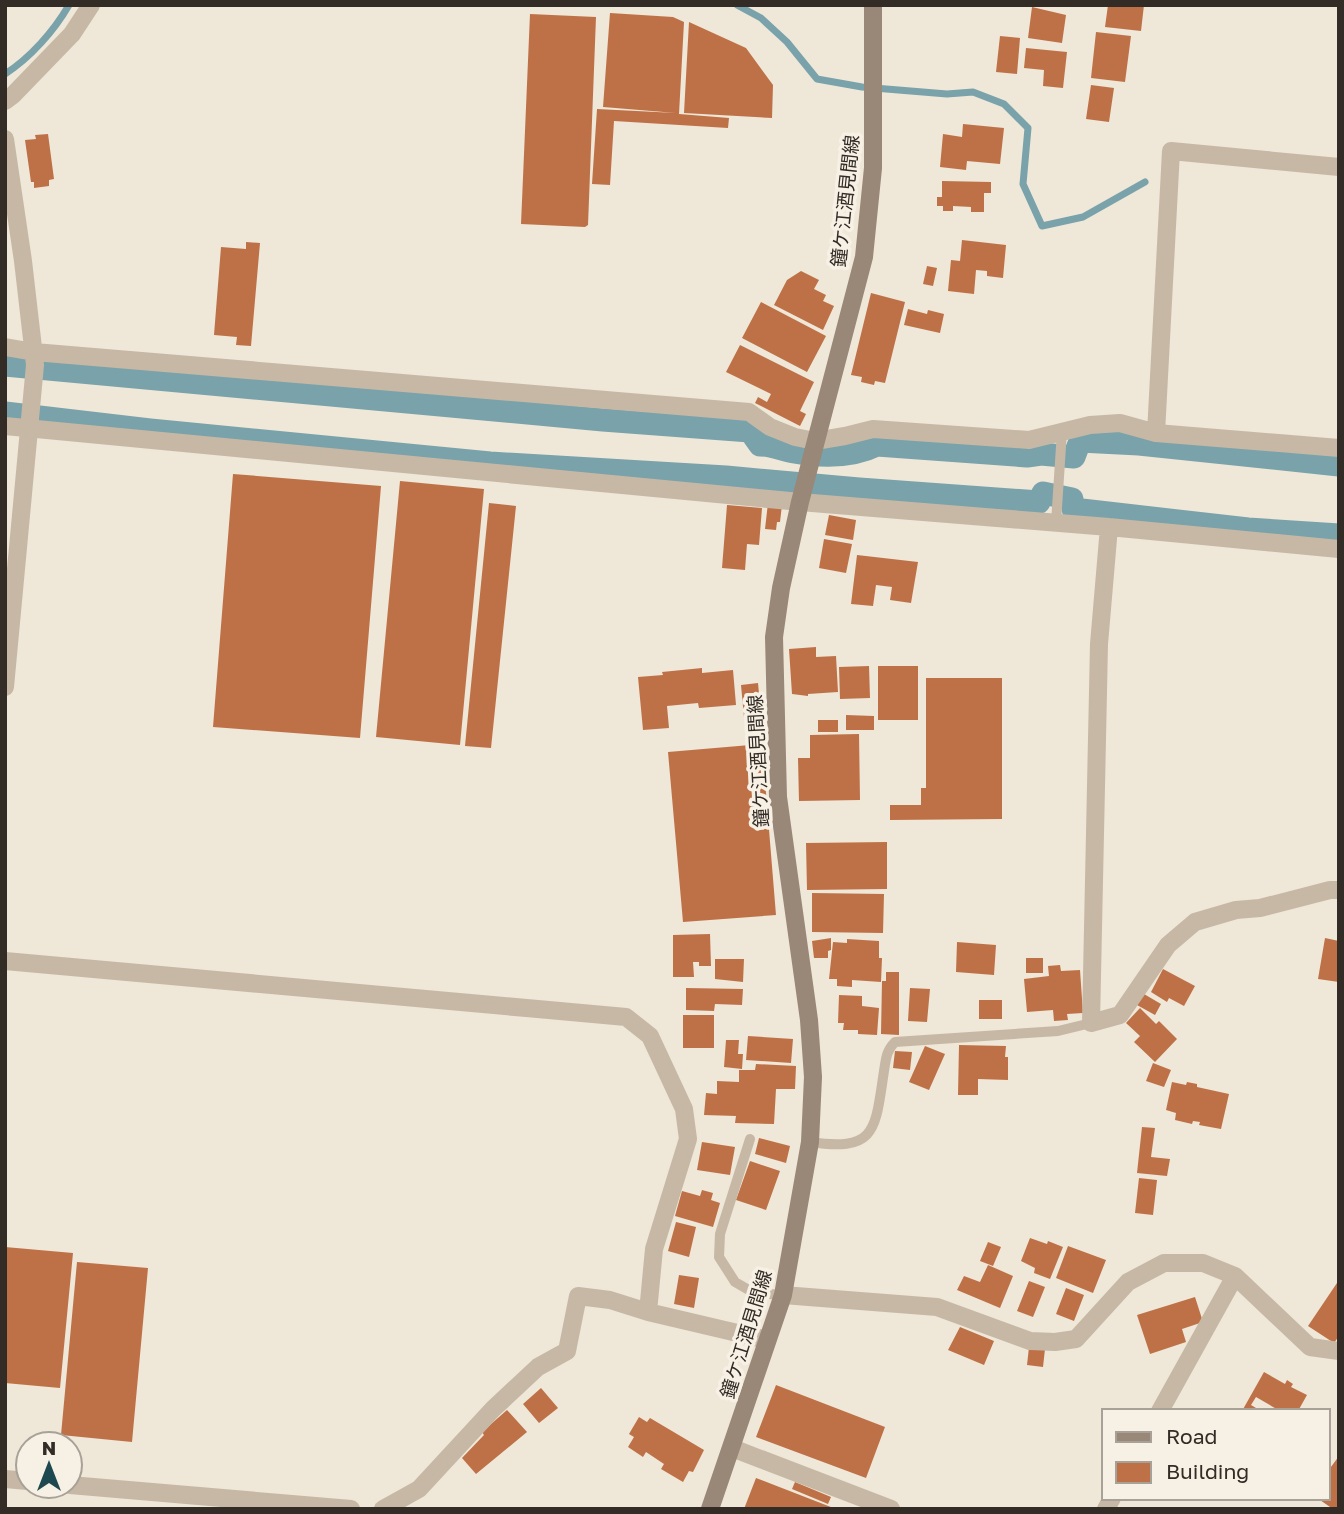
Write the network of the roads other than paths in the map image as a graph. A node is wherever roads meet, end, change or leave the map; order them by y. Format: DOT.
graph roads {
  1 [pos="91,5"];
  2 [pos="873,5"];
  3 [pos="5,101"];
  4 [pos="5,139"];
  5 [pos="1339,167"];
  6 [pos="5,347"];
  7 [pos="34,358"];
  8 [pos="29,424"];
  9 [pos="5,426"];
  10 [pos="1062,431"];
  11 [pos="1156,433"];
  12 [pos="815,444"];
  13 [pos="1339,448"];
  14 [pos="801,498"];
  15 [pos="1056,523"];
  16 [pos="1109,527"];
  17 [pos="1339,549"];
  18 [pos="5,687"];
  19 [pos="1339,890"];
  20 [pos="5,961"];
  21 [pos="1091,1023"];
  22 [pos="750,1139"];
  23 [pos="810,1142"];
  24 [pos="1235,1276"];
  25 [pos="783,1296"];
  26 [pos="648,1312"];
  27 [pos="767,1340"];
  28 [pos="1339,1351"];
  29 [pos="1161,1409"];
  30 [pos="732,1448"];
  31 [pos="84,1486"];
  32 [pos="351,1509"];
  33 [pos="383,1509"];
  34 [pos="710,1509"];
  35 [pos="891,1509"];
  1 -- 3 [label="street"];
  2 -- 12 [label="main road, 鐘ケ江酒見間線"];
  4 -- 7 [label="street"];
  5 -- 11 [label="street"];
  6 -- 7 [label="street"];
  7 -- 8 [label="street"];
  7 -- 12 [label="street"];
  8 -- 9 [label="street"];
  8 -- 14 [label="street"];
  8 -- 18 [label="street"];
  10 -- 11 [label="street"];
  10 -- 12 [label="street"];
  10 -- 15 [label="lane"];
  11 -- 13 [label="street"];
  12 -- 14 [label="main road, 鐘ケ江酒見間線"];
  14 -- 15 [label="street"];
  14 -- 23 [label="main road, 鐘ケ江酒見間線"];
  15 -- 16 [label="street"];
  16 -- 17 [label="street"];
  16 -- 21 [label="street"];
  19 -- 21 [label="street"];
  20 -- 26 [label="street"];
  21 -- 23 [label="lane"];
  22 -- 25 [label="lane"];
  23 -- 25 [label="main road, 鐘ケ江酒見間線"];
  24 -- 25 [label="street"];
  24 -- 28 [label="street"];
  24 -- 29 [label="street"];
  25 -- 27 [label="main road, 鐘ケ江酒見間線"];
  26 -- 27 [label="street"];
  26 -- 33 [label="street"];
  27 -- 30 [label="main road, 鐘ケ江酒見間線"];
  30 -- 34 [label="main road, 鐘ケ江酒見間線"];
  30 -- 35 [label="street"];
  31 -- 32 [label="street"];
}
